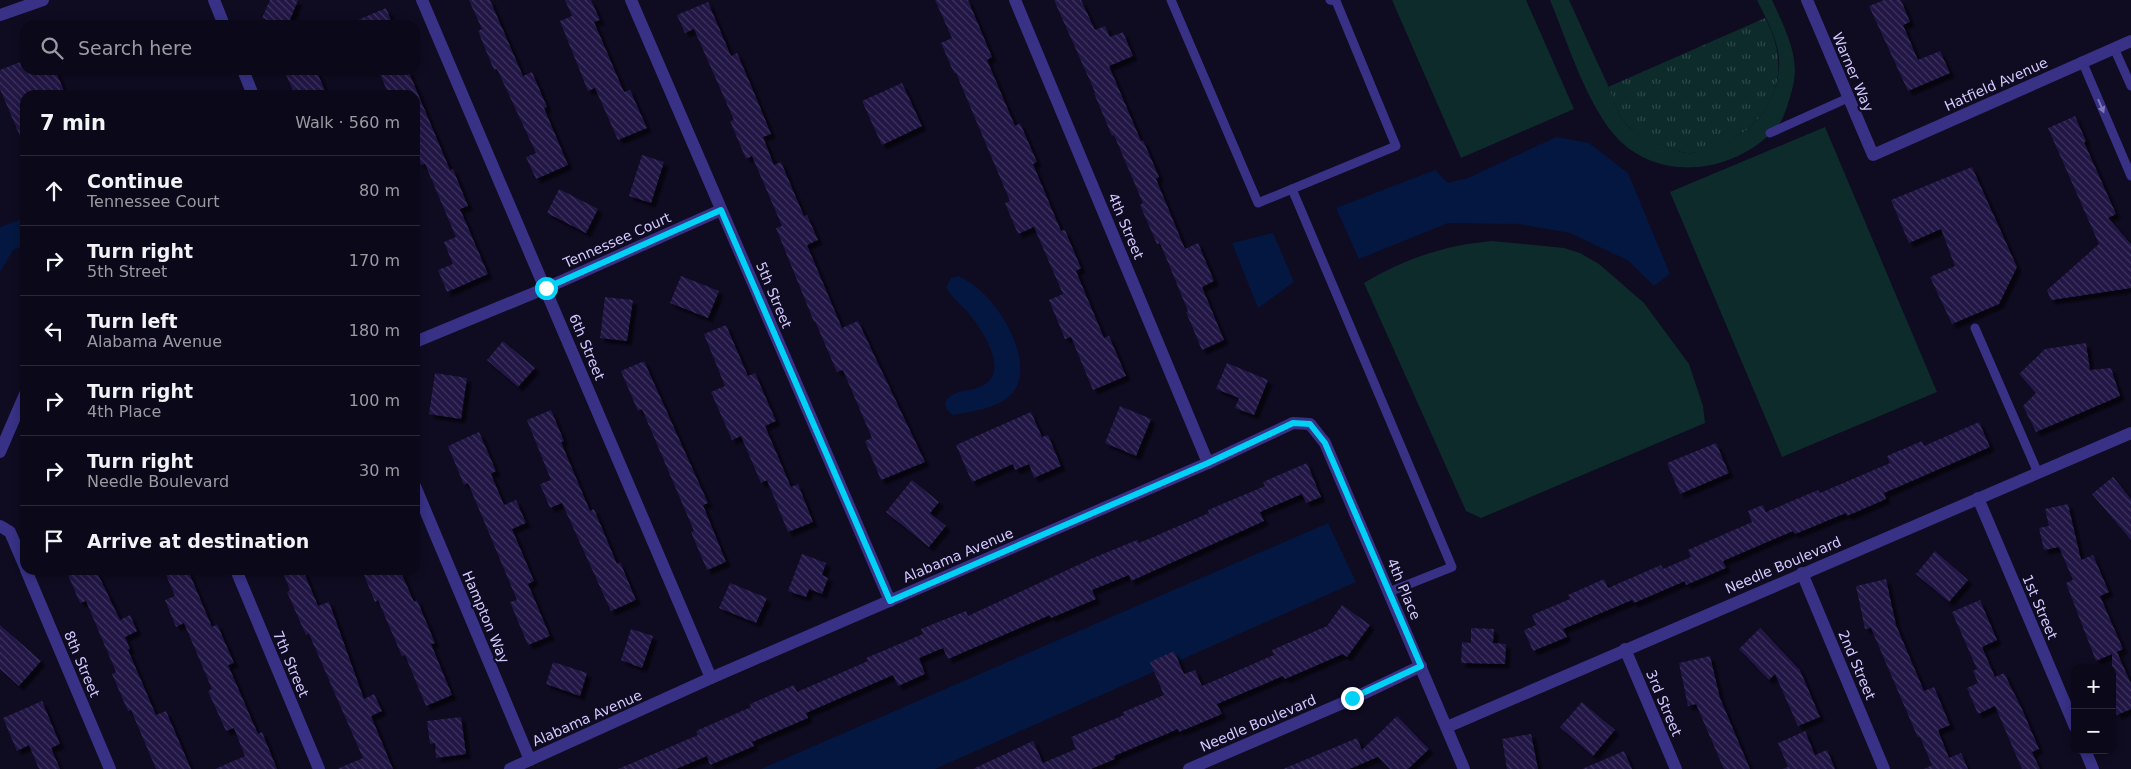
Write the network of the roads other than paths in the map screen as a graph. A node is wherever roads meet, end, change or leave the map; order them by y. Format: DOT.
graph roads {
  1 [pos="44,0"];
  2 [pos="214,0"];
  3 [pos="422,0"];
  4 [pos="631,0"];
  5 [pos="1015,0"];
  6 [pos="1171,0"];
  7 [pos="1330,0"];
  8 [pos="1807,0"];
  9 [pos="0,15"];
  10 [pos="222,20"];
  11 [pos="2131,40"];
  12 [pos="2114,48"];
  13 [pos="2082,62"];
  14 [pos="245,75"];
  15 [pos="2131,86"];
  16 [pos="251,90"];
  17 [pos="1848,98"];
  18 [pos="1770,133"];
  19 [pos="1873,155"];
  20 [pos="2131,176"];
  21 [pos="1292,189"];
  22 [pos="721,210"];
  23 [pos="546,288"];
  24 [pos="1975,328"];
  25 [pos="420,340"];
  26 [pos="20,406"];
  27 [pos="1310,424"];
  28 [pos="2131,433"];
  29 [pos="0,452"];
  30 [pos="1208,463"];
  31 [pos="2038,472"];
  32 [pos="420,498"];
  33 [pos="1978,498"];
  34 [pos="0,526"];
  35 [pos="20,555"];
  36 [pos="1802,573"];
  37 [pos="29,575"];
  38 [pos="238,575"];
  39 [pos="1389,592"];
  40 [pos="890,601"];
  41 [pos="1625,649"];
  42 [pos="1421,666"];
  43 [pos="710,678"];
  44 [pos="2071,718"];
  45 [pos="1447,727"];
  46 [pos="2087,754"];
  47 [pos="530,760"];
  48 [pos="110,769"];
  49 [pos="319,769"];
  50 [pos="510,769"];
  51 [pos="1189,769"];
  52 [pos="1464,769"];
  53 [pos="1676,769"];
  54 [pos="1884,769"];
  55 [pos="2093,769"];
  1 -- 9 [label="street"];
  2 -- 10 [label="street"];
  3 -- 23 [label="street, 6th Street"];
  4 -- 22 [label="street, 5th Street"];
  5 -- 30 [label="street, 4th Street"];
  6 -- 21 [label="lane"];
  7 -- 21 [label="lane"];
  8 -- 17 [label="street, Warner Way"];
  11 -- 12 [label="street, Hatfield Avenue"];
  12 -- 13 [label="street, Hatfield Avenue"];
  12 -- 15 [label="lane"];
  13 -- 19 [label="street, Hatfield Avenue"];
  13 -- 20 [label="lane, one-way"];
  14 -- 16 [label="street"];
  17 -- 18 [label="lane"];
  17 -- 19 [label="street, Warner Way"];
  21 -- 39 [label="lane"];
  22 -- 23 [label="street, Tennessee Court"];
  22 -- 40 [label="street, 5th Street"];
  23 -- 25 [label="street, Tennessee Court"];
  23 -- 43 [label="street, 6th Street"];
  24 -- 31 [label="lane"];
  26 -- 29 [label="street"];
  27 -- 30 [label="street, Alabama Avenue"];
  27 -- 39 [label="street, 4th Place"];
  28 -- 31 [label="street, Needle Boulevard"];
  30 -- 40 [label="street, Alabama Avenue"];
  31 -- 33 [label="street, Needle Boulevard"];
  32 -- 47 [label="street, Hampton Way"];
  33 -- 36 [label="street, Needle Boulevard"];
  33 -- 44 [label="street, 1st Street"];
  34 -- 35 [label="street, 8th Street"];
  36 -- 41 [label="street, Needle Boulevard"];
  36 -- 54 [label="street, 2nd Street"];
  37 -- 48 [label="street, 8th Street"];
  38 -- 49 [label="street, 7th Street"];
  39 -- 42 [label="street, 4th Place"];
  40 -- 43 [label="street, Alabama Avenue"];
  41 -- 45 [label="street, Needle Boulevard"];
  41 -- 53 [label="street, 3rd Street"];
  42 -- 45 [label="street, 4th Place"];
  42 -- 51 [label="street, Needle Boulevard"];
  43 -- 47 [label="street, Alabama Avenue"];
  45 -- 52 [label="street, 4th Place"];
  46 -- 55 [label="street"];
  47 -- 50 [label="street, Alabama Avenue"];
}
